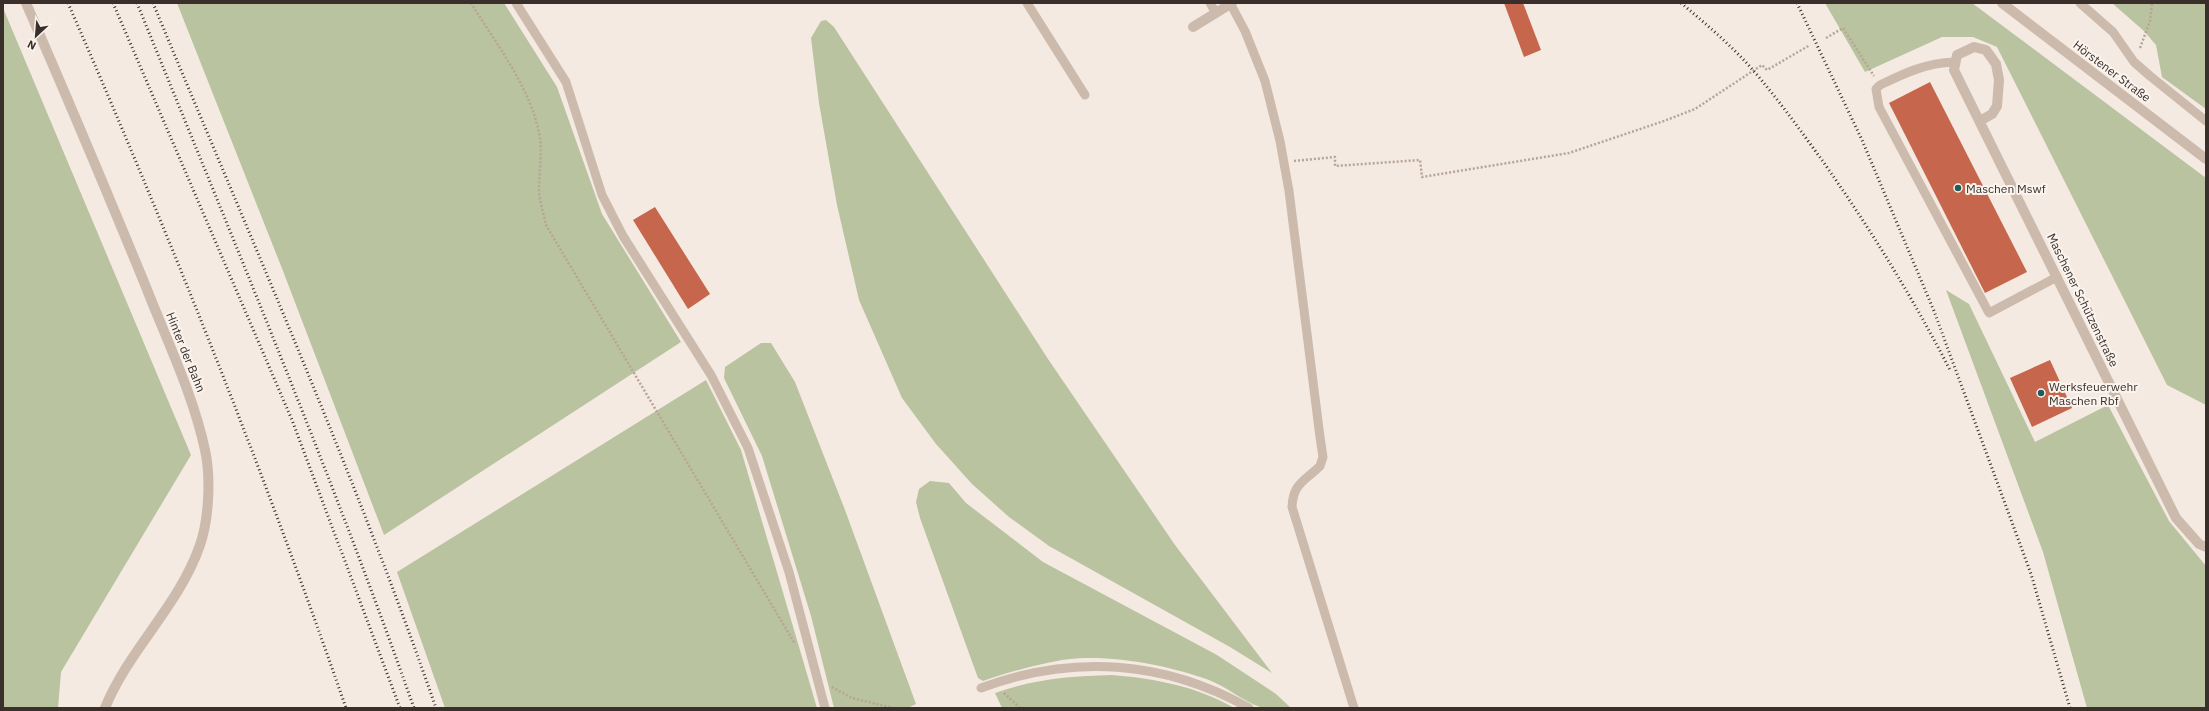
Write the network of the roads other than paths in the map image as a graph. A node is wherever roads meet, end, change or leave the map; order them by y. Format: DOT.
graph roads {
  1 [pos="26,3"];
  2 [pos="516,3"];
  3 [pos="1027,3"];
  4 [pos="1210,3"];
  5 [pos="1231,3"];
  6 [pos="2002,3"];
  7 [pos="2080,3"];
  8 [pos="1216,13"];
  9 [pos="1193,27"];
  10 [pos="1954,62"];
  11 [pos="1085,95"];
  12 [pos="2206,121"];
  13 [pos="1980,122"];
  14 [pos="2206,159"];
  15 [pos="2057,277"];
  16 [pos="2206,547"];
  17 [pos="981,688"];
  18 [pos="105,708"];
  19 [pos="825,708"];
  20 [pos="1249,708"];
  21 [pos="1354,708"];
  1 -- 18 [label="street, Hinter der Bahn"];
  2 -- 19 [label="lane"];
  3 -- 11 [label="lane"];
  4 -- 8 [label="lane"];
  5 -- 8 [label="street, bridge"];
  5 -- 21 [label="lane"];
  6 -- 14 [label="street, Hörstener Straße"];
  7 -- 12 [label="lane"];
  8 -- 9 [label="street, bridge"];
  10 -- 13 [label="street, Maschener Schützenstraße"];
  10 -- 13 [label="street"];
  10 -- 15 [label="lane"];
  13 -- 15 [label="street, Maschener Schützenstraße"];
  15 -- 16 [label="street, Maschener Schützenstraße"];
  17 -- 20 [label="lane"];
}
